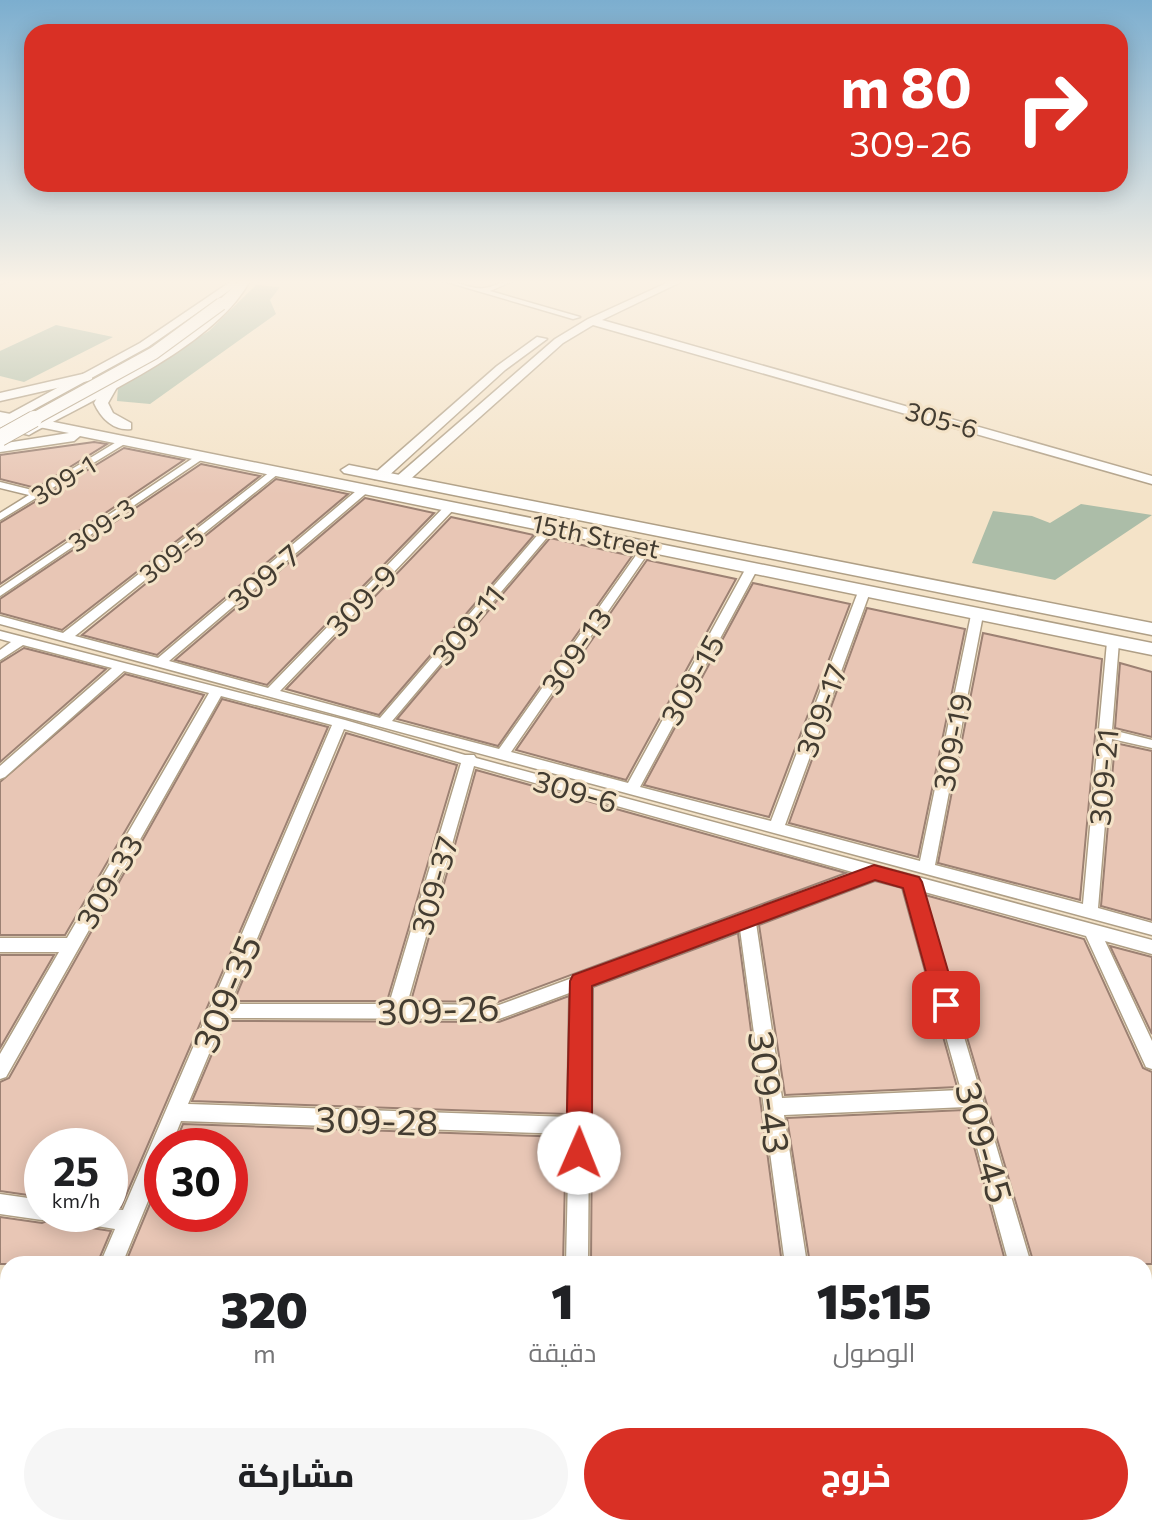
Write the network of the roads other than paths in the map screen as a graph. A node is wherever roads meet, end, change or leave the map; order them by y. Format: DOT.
graph roads {
  1 [pos="134,352"];
  2 [pos="146,352"];
  3 [pos="156,352"];
  4 [pos="163,352"];
  5 [pos="533,352"];
  6 [pos="534,352"];
  7 [pos="700,352"];
  8 [pos="87,377"];
  9 [pos="113,382"];
  10 [pos="0,397"];
  11 [pos="41,415"];
  12 [pos="446,416"];
  13 [pos="7,419"];
  14 [pos="467,420"];
  15 [pos="0,431"];
  16 [pos="126,433"];
  17 [pos="107,437"];
  18 [pos="0,438"];
  19 [pos="0,447"];
  20 [pos="202,456"];
  21 [pos="278,470"];
  22 [pos="380,476"];
  23 [pos="401,480"];
  24 [pos="1152,480"];
  25 [pos="0,485"];
  26 [pos="366,488"];
  27 [pos="37,494"];
  28 [pos="451,506"];
  29 [pos="0,517"];
  30 [pos="551,526"];
  31 [pos="648,546"];
  32 [pos="752,568"];
  33 [pos="953,589"];
  34 [pos="864,592"];
  35 [pos="0,593"];
  36 [pos="947,609"];
  37 [pos="977,615"];
  38 [pos="0,620"];
  39 [pos="1152,629"];
  40 [pos="0,635"];
  41 [pos="65,638"];
  42 [pos="21,640"];
  43 [pos="1113,642"];
  44 [pos="1152,651"];
  45 [pos="0,656"];
  46 [pos="160,663"];
  47 [pos="133,664"];
  48 [pos="217,691"];
  49 [pos="270,693"];
  50 [pos="340,723"];
  51 [pos="383,723"];
  52 [pos="1105,733"];
  53 [pos="1152,744"];
  54 [pos="502,755"];
  55 [pos="469,758"];
  56 [pos="0,774"];
  57 [pos="580,776"];
  58 [pos="571,790"];
  59 [pos="631,790"];
  60 [pos="776,829"];
  61 [pos="926,869"];
  62 [pos="874,872"];
  63 [pos="911,882"];
  64 [pos="984,893"];
  65 [pos="1090,913"];
  66 [pos="747,919"];
  67 [pos="1152,929"];
  68 [pos="1093,932"];
  69 [pos="0,945"];
  70 [pos="72,945"];
  71 [pos="1152,947"];
  72 [pos="581,981"];
  73 [pos="218,1011"];
  74 [pos="396,1011"];
  75 [pos="1152,1061"];
  76 [pos="0,1071"];
  77 [pos="973,1098"];
  78 [pos="773,1107"];
  79 [pos="176,1112"];
  80 [pos="579,1126"];
  81 [pos="0,1204"];
  82 [pos="24,1207"];
  83 [pos="129,1221"];
  84 [pos="114,1256"];
  85 [pos="577,1256"];
  86 [pos="795,1256"];
  87 [pos="1018,1256"];
  1 -- 8 [label="street"];
  2 -- 15 [label="main road, bridge"];
  3 -- 18 [label="main road, bridge"];
  4 -- 9 [label="street"];
  5 -- 12 [label="street"];
  6 -- 14 [label="street"];
  7 -- 24 [label="street, 305-6"];
  8 -- 10 [label="main road"];
  8 -- 11 [label="street"];
  9 -- 11 [label="street"];
  9 -- 16 [label="main road"];
  10 -- 11 [label="main road"];
  11 -- 13 [label="street"];
  11 -- 16 [label="main road, 15th Street"];
  11 -- 17 [label="main road, 15th Street"];
  11 -- 19 [label="street"];
  12 -- 14 [label="street"];
  12 -- 22 [label="street"];
  14 -- 23 [label="street"];
  16 -- 17 [label="main road, 15th Street"];
  16 -- 20 [label="main road, 15th Street"];
  16 -- 22 [label="main road, 15th Street"];
  16 -- 27 [label="street, 309-1"];
  17 -- 19 [label="main road"];
  20 -- 21 [label="main road, 15th Street"];
  20 -- 35 [label="street, 309-3"];
  21 -- 26 [label="main road, 15th Street"];
  21 -- 41 [label="street, 309-5"];
  22 -- 23 [label="main road, 15th Street"];
  23 -- 33 [label="main road, 15th Street"];
  25 -- 27 [label="street"];
  26 -- 28 [label="main road, 15th Street"];
  26 -- 46 [label="street, 309-7"];
  27 -- 29 [label="street, 309-1"];
  28 -- 30 [label="main road, 15th Street"];
  28 -- 49 [label="street, 309-9"];
  30 -- 31 [label="main road, 15th Street"];
  30 -- 51 [label="street, 309-11"];
  31 -- 32 [label="main road, 15th Street"];
  31 -- 54 [label="street, 309-13"];
  32 -- 34 [label="main road, 15th Street"];
  32 -- 59 [label="street, 309-15"];
  33 -- 36 [label="main road"];
  33 -- 39 [label="main road, 15th Street"];
  34 -- 36 [label="main road, 15th Street"];
  34 -- 60 [label="street, 309-17"];
  36 -- 37 [label="main road, 15th Street"];
  37 -- 43 [label="main road, 15th Street"];
  37 -- 61 [label="street, 309-19"];
  38 -- 41 [label="street, 309-6"];
  40 -- 42 [label="street, 309-6"];
  41 -- 47 [label="street, 309-6"];
  42 -- 45 [label="street"];
  42 -- 47 [label="street, 309-6"];
  43 -- 44 [label="main road, 15th Street"];
  43 -- 52 [label="street, 309-21"];
  46 -- 47 [label="street, 309-6"];
  46 -- 49 [label="street, 309-6"];
  47 -- 48 [label="street, 309-6"];
  47 -- 56 [label="street"];
  48 -- 50 [label="street, 309-6"];
  48 -- 70 [label="street, 309-33"];
  49 -- 51 [label="street, 309-6"];
  50 -- 55 [label="street, 309-6"];
  50 -- 73 [label="street, 309-35"];
  51 -- 54 [label="street, 309-6"];
  52 -- 53 [label="street"];
  52 -- 65 [label="street, 309-21"];
  54 -- 57 [label="street, 309-6"];
  55 -- 58 [label="street, 309-6"];
  55 -- 74 [label="street, 309-37"];
  57 -- 58 [label="street"];
  57 -- 59 [label="street, 309-6"];
  58 -- 62 [label="street, 309-6"];
  59 -- 60 [label="street, 309-6"];
  60 -- 61 [label="street, 309-6"];
  61 -- 64 [label="street, 309-6"];
  62 -- 63 [label="street, 309-6"];
  62 -- 66 [label="street, 309-26"];
  63 -- 64 [label="street, 309-6"];
  63 -- 77 [label="street, 309-45"];
  64 -- 65 [label="street, 309-6"];
  64 -- 68 [label="street, 309-6"];
  65 -- 67 [label="street, 309-6"];
  66 -- 72 [label="street, 309-26"];
  66 -- 78 [label="street, 309-43"];
  68 -- 71 [label="street, 309-6"];
  68 -- 75 [label="street"];
  69 -- 70 [label="street"];
  70 -- 76 [label="street, 309-33"];
  72 -- 74 [label="street, 309-26"];
  72 -- 80 [label="street"];
  73 -- 74 [label="street, 309-26"];
  73 -- 79 [label="street, 309-35"];
  77 -- 78 [label="street"];
  77 -- 87 [label="street, 309-45"];
  78 -- 86 [label="street, 309-43"];
  79 -- 80 [label="street, 309-28"];
  79 -- 83 [label="street, 309-35"];
  80 -- 85 [label="street"];
  81 -- 82 [label="street"];
  83 -- 84 [label="street, 309-35"];
}
